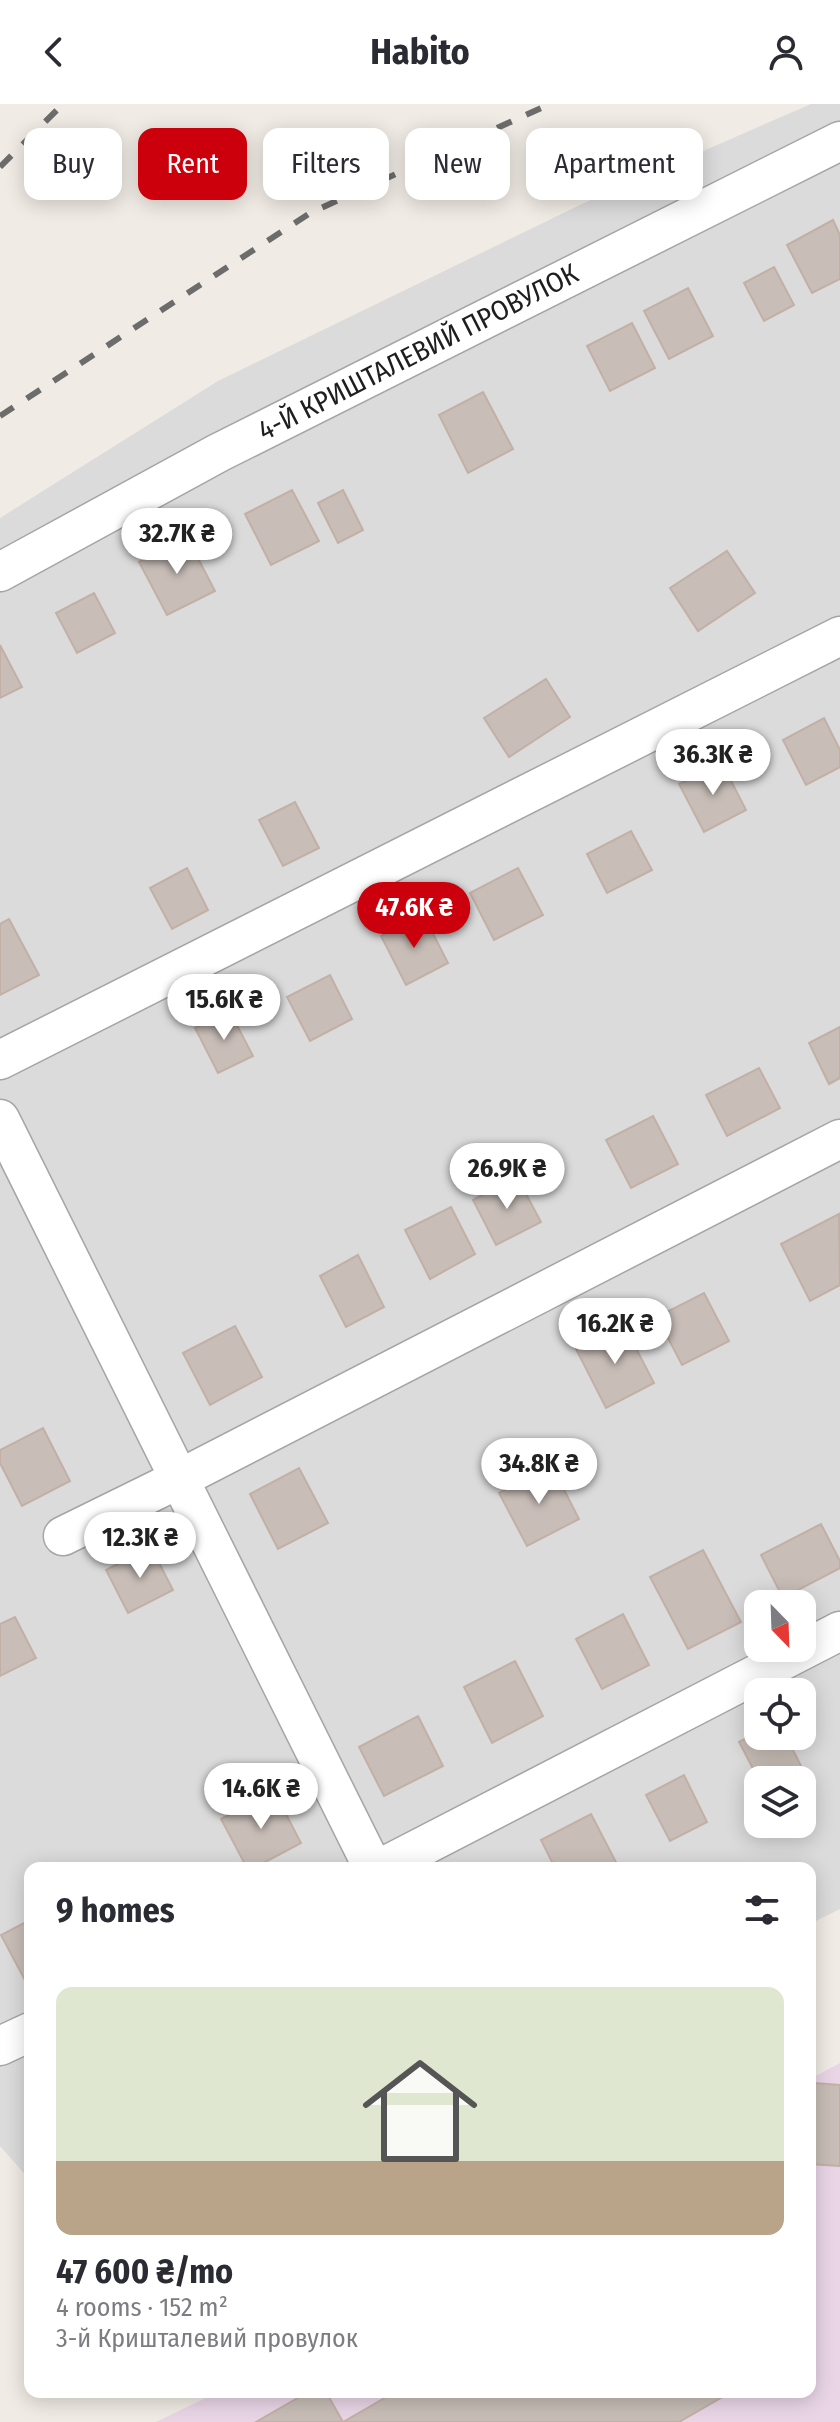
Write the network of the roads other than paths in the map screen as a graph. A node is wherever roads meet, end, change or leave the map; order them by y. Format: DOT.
graph roads {
  1 [pos="840,141"];
  2 [pos="0,572"];
  3 [pos="840,636"];
  4 [pos="0,1060"];
  5 [pos="0,1119"];
  6 [pos="840,1139"];
  7 [pos="179,1479"];
  8 [pos="63,1536"];
  9 [pos="840,1631"];
  10 [pos="370,1862"];
  11 [pos="393,1862"];
  12 [pos="24,2035"];
  13 [pos="0,2046"];
  1 -- 2 [label="street, 4-Й КРИШТАЛЕВИЙ ПРОВУЛОК"];
  3 -- 4 [label="street"];
  5 -- 7 [label="street"];
  6 -- 7 [label="street"];
  7 -- 8 [label="street"];
  7 -- 10 [label="street"];
  9 -- 11 [label="street"];
  12 -- 13 [label="street"];
}
